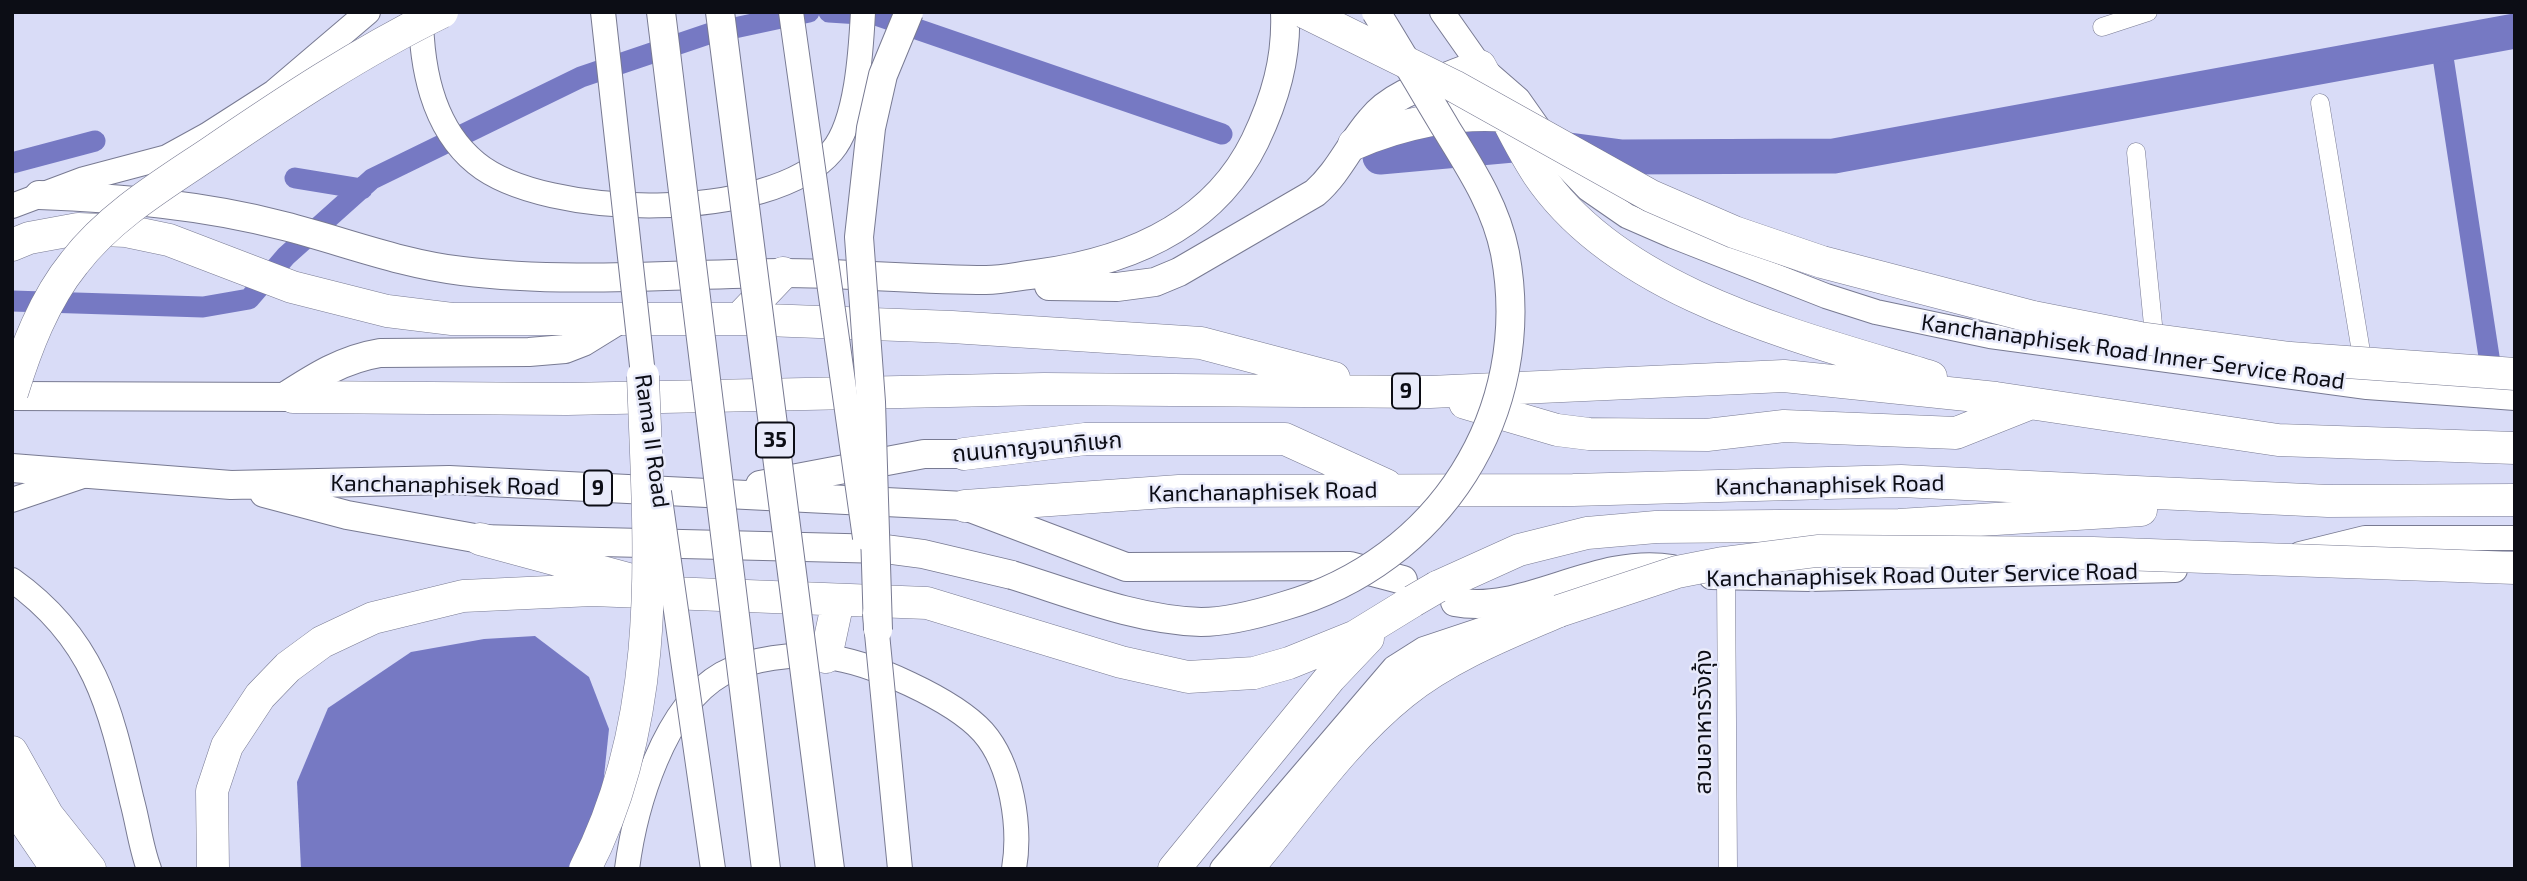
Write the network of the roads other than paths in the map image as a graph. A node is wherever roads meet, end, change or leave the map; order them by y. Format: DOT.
graph roads {
  1 [pos="368,12"];
  2 [pos="421,12"];
  3 [pos="442,12"];
  4 [pos="603,12"];
  5 [pos="661,12"];
  6 [pos="720,12"];
  7 [pos="791,12"];
  8 [pos="909,12"];
  9 [pos="1285,12"];
  10 [pos="1304,12"];
  11 [pos="1376,12"];
  12 [pos="1442,12"];
  13 [pos="2148,12"];
  14 [pos="863,23"];
  15 [pos="2102,27"];
  16 [pos="1480,66"];
  17 [pos="2320,103"];
  18 [pos="1513,114"];
  19 [pos="1362,132"];
  20 [pos="2136,152"];
  21 [pos="38,195"];
  22 [pos="12,206"];
  23 [pos="12,245"];
  24 [pos="783,273"];
  25 [pos="990,280"];
  26 [pos="739,319"];
  27 [pos="617,320"];
  28 [pos="2157,359"];
  29 [pos="2515,374"];
  30 [pos="643,376"];
  31 [pos="2367,387"];
  32 [pos="1378,390"];
  33 [pos="1430,392"];
  34 [pos="12,394"];
  35 [pos="289,397"];
  36 [pos="1996,397"];
  37 [pos="2515,398"];
  38 [pos="2033,403"];
  39 [pos="2515,448"];
  40 [pos="964,454"];
  41 [pos="12,468"];
  42 [pos="93,472"];
  43 [pos="231,485"];
  44 [pos="1397,490"];
  45 [pos="711,493"];
  46 [pos="12,500"];
  47 [pos="2515,500"];
  48 [pos="2328,501"];
  49 [pos="965,506"];
  50 [pos="2515,538"];
  51 [pos="480,539"];
  52 [pos="2515,568"];
  53 [pos="1721,576"];
  54 [pos="12,580"];
  55 [pos="680,594"];
  56 [pos="1420,596"];
  57 [pos="838,601"];
  58 [pos="878,630"];
  59 [pos="826,657"];
  60 [pos="12,752"];
  61 [pos="12,803"];
  62 [pos="57,869"];
  63 [pos="90,869"];
  64 [pos="149,869"];
  65 [pos="214,869"];
  66 [pos="585,869"];
  67 [pos="627,869"];
  68 [pos="713,869"];
  69 [pos="766,869"];
  70 [pos="830,869"];
  71 [pos="900,869"];
  72 [pos="1014,869"];
  73 [pos="1174,869"];
  74 [pos="1222,869"];
  75 [pos="1247,869"];
  76 [pos="1728,869"];
  1 -- 21 [label="main road"];
  2 -- 14 [label="main road"];
  3 -- 34 [label="highway, bridge"];
  4 -- 30 [label="main road, Rama II Road, bridge"];
  5 -- 69 [label="highway, bridge"];
  6 -- 70 [label="highway, 35, bridge"];
  7 -- 58 [label="main road, bridge"];
  8 -- 58 [label="highway, bridge"];
  9 -- 25 [label="highway"];
  10 -- 29 [label="highway, bridge"];
  11 -- 51 [label="highway, bridge"];
  12 -- 16 [label="main road"];
  13 -- 15 [label="street"];
  16 -- 18 [label="highway"];
  16 -- 19 [label="highway"];
  17 -- 31 [label="street"];
  18 -- 19 [label="highway"];
  18 -- 28 [label="main road, Kanchanaphisek Road Inner Service Road, bridge"];
  18 -- 36 [label="highway"];
  19 -- 25 [label="highway"];
  20 -- 28 [label="street"];
  21 -- 22 [label="main road"];
  21 -- 24 [label="highway"];
  23 -- 27 [label="highway"];
  24 -- 25 [label="highway"];
  24 -- 26 [label="highway"];
  26 -- 27 [label="highway"];
  26 -- 32 [label="highway"];
  27 -- 35 [label="highway"];
  28 -- 31 [label="main road, Kanchanaphisek Road Inner Service Road"];
  30 -- 66 [label="highway, bridge"];
  30 -- 68 [label="main road, Rama II Road, bridge"];
  31 -- 37 [label="main road, Kanchanaphisek Road Inner Service Road"];
  32 -- 33 [label="highway, 9"];
  32 -- 35 [label="highway, 9"];
  33 -- 36 [label="highway, 9"];
  33 -- 38 [label="highway, 9"];
  34 -- 35 [label="highway, 9"];
  36 -- 38 [label="highway, 9"];
  38 -- 39 [label="highway, 9"];
  40 -- 44 [label="highway, ถนนกาญจนาภิเษก"];
  40 -- 45 [label="highway, ถนนกาญจนาภิเษก"];
  41 -- 42 [label="highway, Kanchanaphisek Road / 9"];
  42 -- 43 [label="highway, Kanchanaphisek Road / 9"];
  42 -- 46 [label="main road"];
  43 -- 45 [label="highway, Kanchanaphisek Road / 9"];
  43 -- 51 [label="highway"];
  44 -- 48 [label="highway, Kanchanaphisek Road / 9"];
  44 -- 49 [label="highway, Kanchanaphisek Road / 9"];
  45 -- 49 [label="highway, Kanchanaphisek Road / 9"];
  47 -- 48 [label="highway, Kanchanaphisek Road / 9"];
  48 -- 56 [label="highway"];
  49 -- 56 [label="highway"];
  50 -- 53 [label="main road, Kanchanaphisek Road Outer Service Road"];
  51 -- 55 [label="highway"];
  52 -- 75 [label="highway, bridge"];
  53 -- 56 [label="highway"];
  53 -- 74 [label="main road, Kanchanaphisek Road Outer Service Road"];
  53 -- 76 [label="street, สวนอาหารวังกุ้ง"];
  54 -- 64 [label="main road"];
  55 -- 57 [label="highway"];
  55 -- 65 [label="highway"];
  56 -- 57 [label="highway"];
  56 -- 73 [label="highway"];
  57 -- 59 [label="highway"];
  58 -- 71 [label="main road, bridge"];
  59 -- 67 [label="main road"];
  59 -- 72 [label="main road"];
  60 -- 63 [label="highway"];
  61 -- 62 [label="highway"];
}
